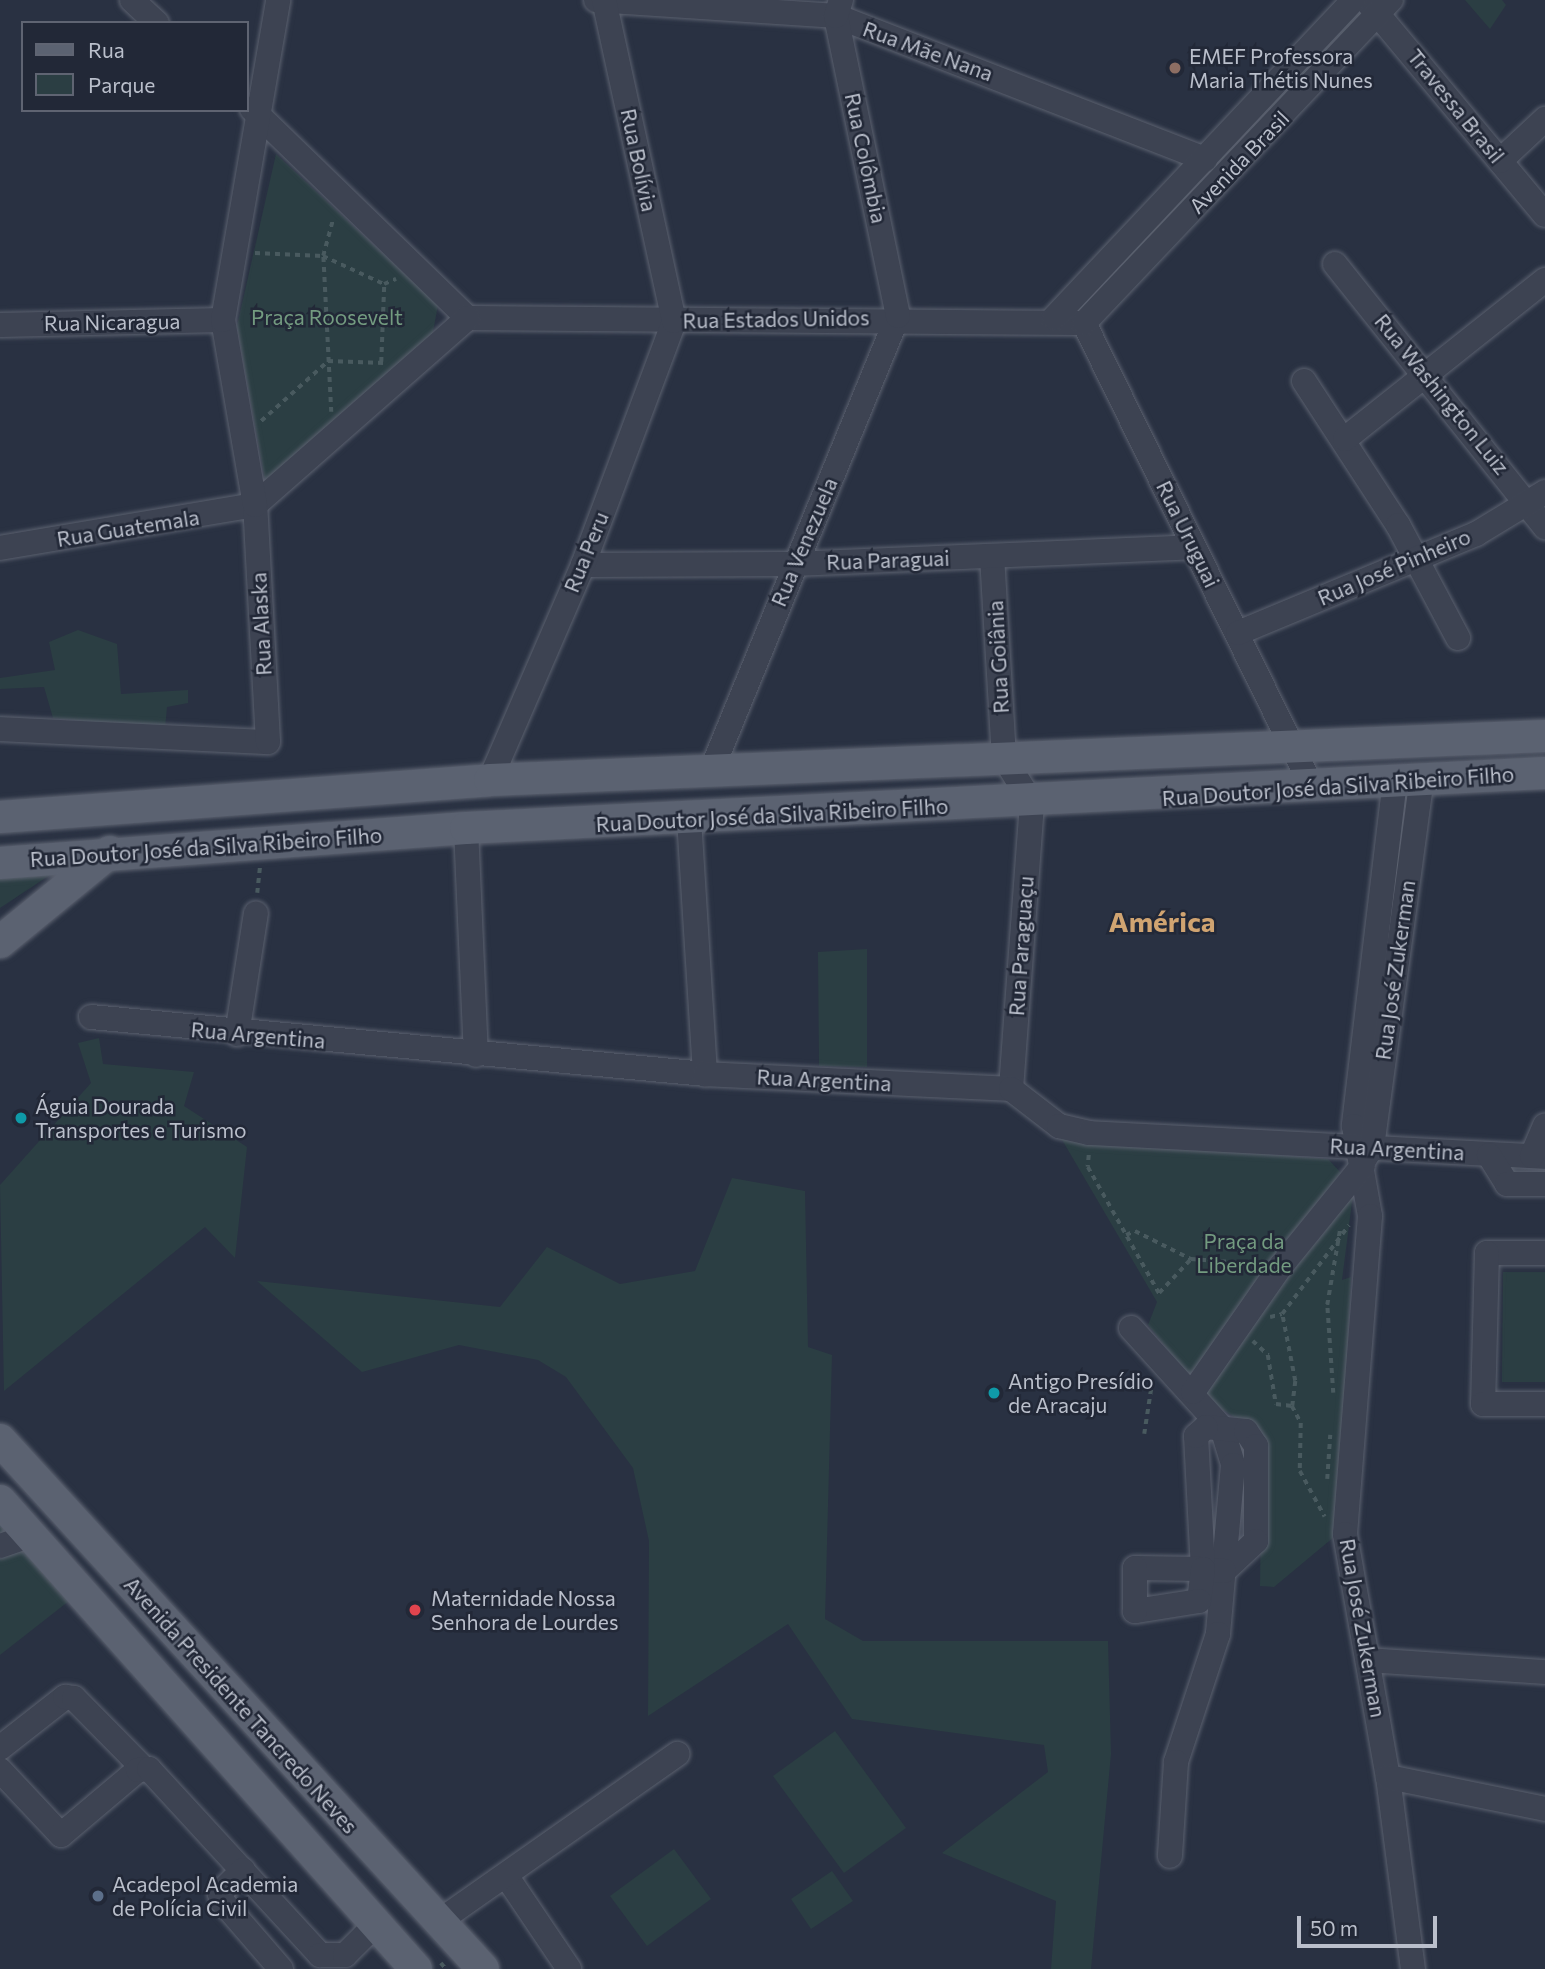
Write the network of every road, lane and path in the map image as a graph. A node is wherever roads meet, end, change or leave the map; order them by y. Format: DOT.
graph roads {
  1 [pos="132,0"];
  2 [pos="278,0"];
  3 [pos="1354,0"];
  4 [pos="602,1"];
  5 [pos="1379,5"];
  6 [pos="839,8"];
  7 [pos="155,21"];
  8 [pos="253,111"];
  9 [pos="1545,119"];
  10 [pos="1205,159"];
  11 [pos="1500,161"];
  12 [pos="340,194"];
  13 [pos="1545,215"];
  14 [pos="235,252"];
  15 [pos="323,256"];
  16 [pos="1335,264"];
  17 [pos="418,270"];
  18 [pos="1545,280"];
  19 [pos="384,284"];
  20 [pos="898,316"];
  21 [pos="468,318"];
  22 [pos="1054,318"];
  23 [pos="223,320"];
  24 [pos="674,321"];
  25 [pos="1084,323"];
  26 [pos="0,325"];
  27 [pos="328,361"];
  28 [pos="381,362"];
  29 [pos="409,372"];
  30 [pos="1428,374"];
  31 [pos="1304,381"];
  32 [pos="243,436"];
  33 [pos="332,439"];
  34 [pos="1345,439"];
  35 [pos="1537,498"];
  36 [pos="255,505"];
  37 [pos="1545,527"];
  38 [pos="1193,547"];
  39 [pos="0,548"];
  40 [pos="992,556"];
  41 [pos="1416,558"];
  42 [pos="793,564"];
  43 [pos="583,565"];
  44 [pos="1238,633"];
  45 [pos="1458,638"];
  46 [pos="0,729"];
  47 [pos="1545,736"];
  48 [pos="1292,746"];
  49 [pos="1004,758"];
  50 [pos="712,769"];
  51 [pos="1545,773"];
  52 [pos="1408,779"];
  53 [pos="490,780"];
  54 [pos="1311,785"];
  55 [pos="1032,803"];
  56 [pos="0,817"];
  57 [pos="689,819"];
  58 [pos="466,828"];
  59 [pos="262,842"];
  60 [pos="110,852"];
  61 [pos="0,863"];
  62 [pos="256,913"];
  63 [pos="0,942"];
  64 [pos="91,1017"];
  65 [pos="237,1034"];
  66 [pos="476,1055"];
  67 [pos="705,1074"];
  68 [pos="1011,1089"];
  69 [pos="1545,1126"];
  70 [pos="1089,1133"];
  71 [pos="1363,1155"];
  72 [pos="1489,1155"];
  73 [pos="1539,1156"];
  74 [pos="1539,1191"];
  75 [pos="1370,1216"];
  76 [pos="1340,1228"];
  77 [pos="1126,1235"];
  78 [pos="1545,1253"];
  79 [pos="1191,1259"];
  80 [pos="1281,1266"];
  81 [pos="1286,1307"];
  82 [pos="1282,1314"];
  83 [pos="1131,1328"];
  84 [pos="1251,1336"];
  85 [pos="1157,1349"];
  86 [pos="1193,1392"];
  87 [pos="1545,1404"];
  88 [pos="1292,1406"];
  89 [pos="1334,1406"];
  90 [pos="1222,1428"];
  91 [pos="1334,1428"];
  92 [pos="1144,1434"];
  93 [pos="0,1440"];
  94 [pos="1331,1492"];
  95 [pos="0,1502"];
  96 [pos="1327,1521"];
  97 [pos="14,1541"];
  98 [pos="1213,1570"];
  99 [pos="1368,1660"];
  100 [pos="1545,1672"];
  101 [pos="0,1748"];
  102 [pos="677,1754"];
  103 [pos="144,1768"];
  104 [pos="0,1770"];
  105 [pos="1388,1777"];
  106 [pos="1545,1809"];
  107 [pos="1170,1856"];
  108 [pos="243,1870"];
  109 [pos="507,1877"];
  110 [pos="441,1920"];
  111 [pos="377,1923"];
  112 [pos="332,1964"];
  113 [pos="281,1969"];
  114 [pos="416,1969"];
  115 [pos="483,1969"];
  116 [pos="569,1969"];
  117 [pos="1413,1969"];
  1 -- 7 [label="street"];
  2 -- 8 [label="street, Rua Alaska"];
  3 -- 10 [label="street, Avenida Brasil"];
  4 -- 6 [label="street, Rua Mãe Nana"];
  4 -- 24 [label="street, Rua Bolívia"];
  5 -- 11 [label="street, Travessa Brasil"];
  5 -- 25 [label="street, Avenida Brasil"];
  6 -- 10 [label="street, Rua Mãe Nana"];
  6 -- 20 [label="street, Rua Colômbia"];
  8 -- 12 [label="street"];
  8 -- 14 [label="street, Rua Alaska"];
  9 -- 11 [label="street"];
  10 -- 22 [label="street, Avenida Brasil"];
  11 -- 13 [label="street, Travessa Brasil"];
  12 -- 15 [label="path"];
  12 -- 17 [label="street"];
  14 -- 15 [label="path"];
  14 -- 23 [label="street, Rua Alaska"];
  15 -- 19 [label="path"];
  15 -- 27 [label="path"];
  16 -- 30 [label="street, Rua Washington Luiz"];
  17 -- 19 [label="path"];
  17 -- 21 [label="street"];
  18 -- 30 [label="street"];
  19 -- 28 [label="path"];
  20 -- 22 [label="street, Rua Estados Unidos"];
  20 -- 24 [label="street, Rua Estados Unidos"];
  20 -- 42 [label="street, Rua Venezuela"];
  21 -- 24 [label="street, Rua Estados Unidos"];
  21 -- 29 [label="street"];
  22 -- 25 [label="street, Rua Estados Unidos"];
  23 -- 26 [label="street, Rua Nicaragua"];
  23 -- 32 [label="street, Rua Alaska"];
  24 -- 43 [label="street, Rua Peru"];
  25 -- 38 [label="street, Rua Uruguai"];
  27 -- 28 [label="path"];
  27 -- 32 [label="path"];
  27 -- 33 [label="path"];
  28 -- 29 [label="path"];
  29 -- 33 [label="street"];
  30 -- 34 [label="street"];
  30 -- 35 [label="street, Rua Washington Luiz"];
  31 -- 34 [label="street"];
  32 -- 36 [label="street, Rua Alaska"];
  33 -- 36 [label="street"];
  34 -- 41 [label="street"];
  35 -- 37 [label="street, Rua Washington Luiz"];
  35 -- 41 [label="street, Rua José Pinheiro"];
  36 -- 39 [label="street, Rua Guatemala"];
  36 -- 46 [label="street, Rua Alaska"];
  38 -- 40 [label="street, Rua Paraguai"];
  38 -- 44 [label="street, Rua Uruguai"];
  40 -- 42 [label="street, Rua Paraguai"];
  40 -- 49 [label="street, Rua Goiânia"];
  41 -- 44 [label="street, Rua José Pinheiro"];
  41 -- 45 [label="street"];
  42 -- 43 [label="street, Rua Paraguai"];
  42 -- 50 [label="street, Rua Venezuela"];
  43 -- 53 [label="street, Rua Peru"];
  44 -- 48 [label="street, Rua Uruguai"];
  47 -- 48 [label="main road, Rua Doutor José da Silva Ribeiro Filho"];
  48 -- 49 [label="main road, Rua Doutor José da Silva Ribeiro Filho"];
  48 -- 54 [label="street, Rua Uruguai"];
  49 -- 50 [label="main road, Rua Doutor José da Silva Ribeiro Filho"];
  49 -- 55 [label="street"];
  50 -- 53 [label="main road, Rua Doutor José da Silva Ribeiro Filho"];
  51 -- 52 [label="main road, Rua Doutor José da Silva Ribeiro Filho"];
  52 -- 54 [label="main road, Rua Doutor José da Silva Ribeiro Filho"];
  52 -- 71 [label="street, Rua José Zukerman"];
  53 -- 56 [label="main road, Rua Doutor José da Silva Ribeiro Filho"];
  54 -- 55 [label="main road, Rua Doutor José da Silva Ribeiro Filho"];
  55 -- 57 [label="main road, Rua Doutor José da Silva Ribeiro Filho"];
  55 -- 68 [label="street, Rua Paraguaçu"];
  57 -- 58 [label="main road, Rua Doutor José da Silva Ribeiro Filho"];
  57 -- 67 [label="street"];
  58 -- 59 [label="main road, Rua Doutor José da Silva Ribeiro Filho"];
  58 -- 66 [label="street"];
  59 -- 60 [label="main road, Rua Doutor José da Silva Ribeiro Filho"];
  59 -- 62 [label="path"];
  60 -- 61 [label="main road, Rua Doutor José da Silva Ribeiro Filho"];
  60 -- 63 [label="main road"];
  62 -- 65 [label="street"];
  64 -- 65 [label="street, Rua Argentina"];
  65 -- 66 [label="street, Rua Argentina"];
  66 -- 67 [label="street, Rua Argentina"];
  67 -- 68 [label="street, Rua Argentina"];
  68 -- 70 [label="street, Rua Argentina"];
  69 -- 73 [label="street"];
  70 -- 71 [label="street, Rua Argentina"];
  70 -- 77 [label="path"];
  71 -- 72 [label="street, Rua Argentina"];
  71 -- 75 [label="street, Rua José Zukerman"];
  71 -- 80 [label="street"];
  72 -- 73 [label="street, Rua Argentina"];
  72 -- 74 [label="street"];
  75 -- 76 [label="path"];
  75 -- 99 [label="street, Rua José Zukerman"];
  76 -- 81 [label="path"];
  76 -- 89 [label="path"];
  77 -- 79 [label="path"];
  77 -- 79 [label="path"];
  78 -- 87 [label="street"];
  79 -- 80 [label="path"];
  80 -- 86 [label="street"];
  82 -- 88 [label="path"];
  83 -- 85 [label="street"];
  84 -- 88 [label="path"];
  85 -- 86 [label="street"];
  85 -- 92 [label="path"];
  86 -- 90 [label="street"];
  88 -- 96 [label="path"];
  90 -- 98 [label="street"];
  90 -- 98 [label="street"];
  91 -- 94 [label="path"];
  93 -- 110 [label="main road, Avenida Presidente Tancredo Neves"];
  95 -- 97 [label="main road, Avenida Presidente Tancredo Neves"];
  97 -- 111 [label="main road, Avenida Presidente Tancredo Neves"];
  98 -- 107 [label="street"];
  99 -- 100 [label="street"];
  99 -- 105 [label="street, Rua José Zukerman"];
  101 -- 103 [label="street"];
  102 -- 109 [label="street"];
  103 -- 104 [label="street"];
  103 -- 108 [label="street"];
  105 -- 106 [label="street"];
  105 -- 117 [label="street, Rua José Zukerman"];
  108 -- 112 [label="street"];
  108 -- 113 [label="street"];
  109 -- 110 [label="street"];
  109 -- 116 [label="street"];
  110 -- 115 [label="main road, Avenida Presidente Tancredo Neves"];
  111 -- 112 [label="street"];
  111 -- 114 [label="main road, Avenida Presidente Tancredo Neves"];
}
